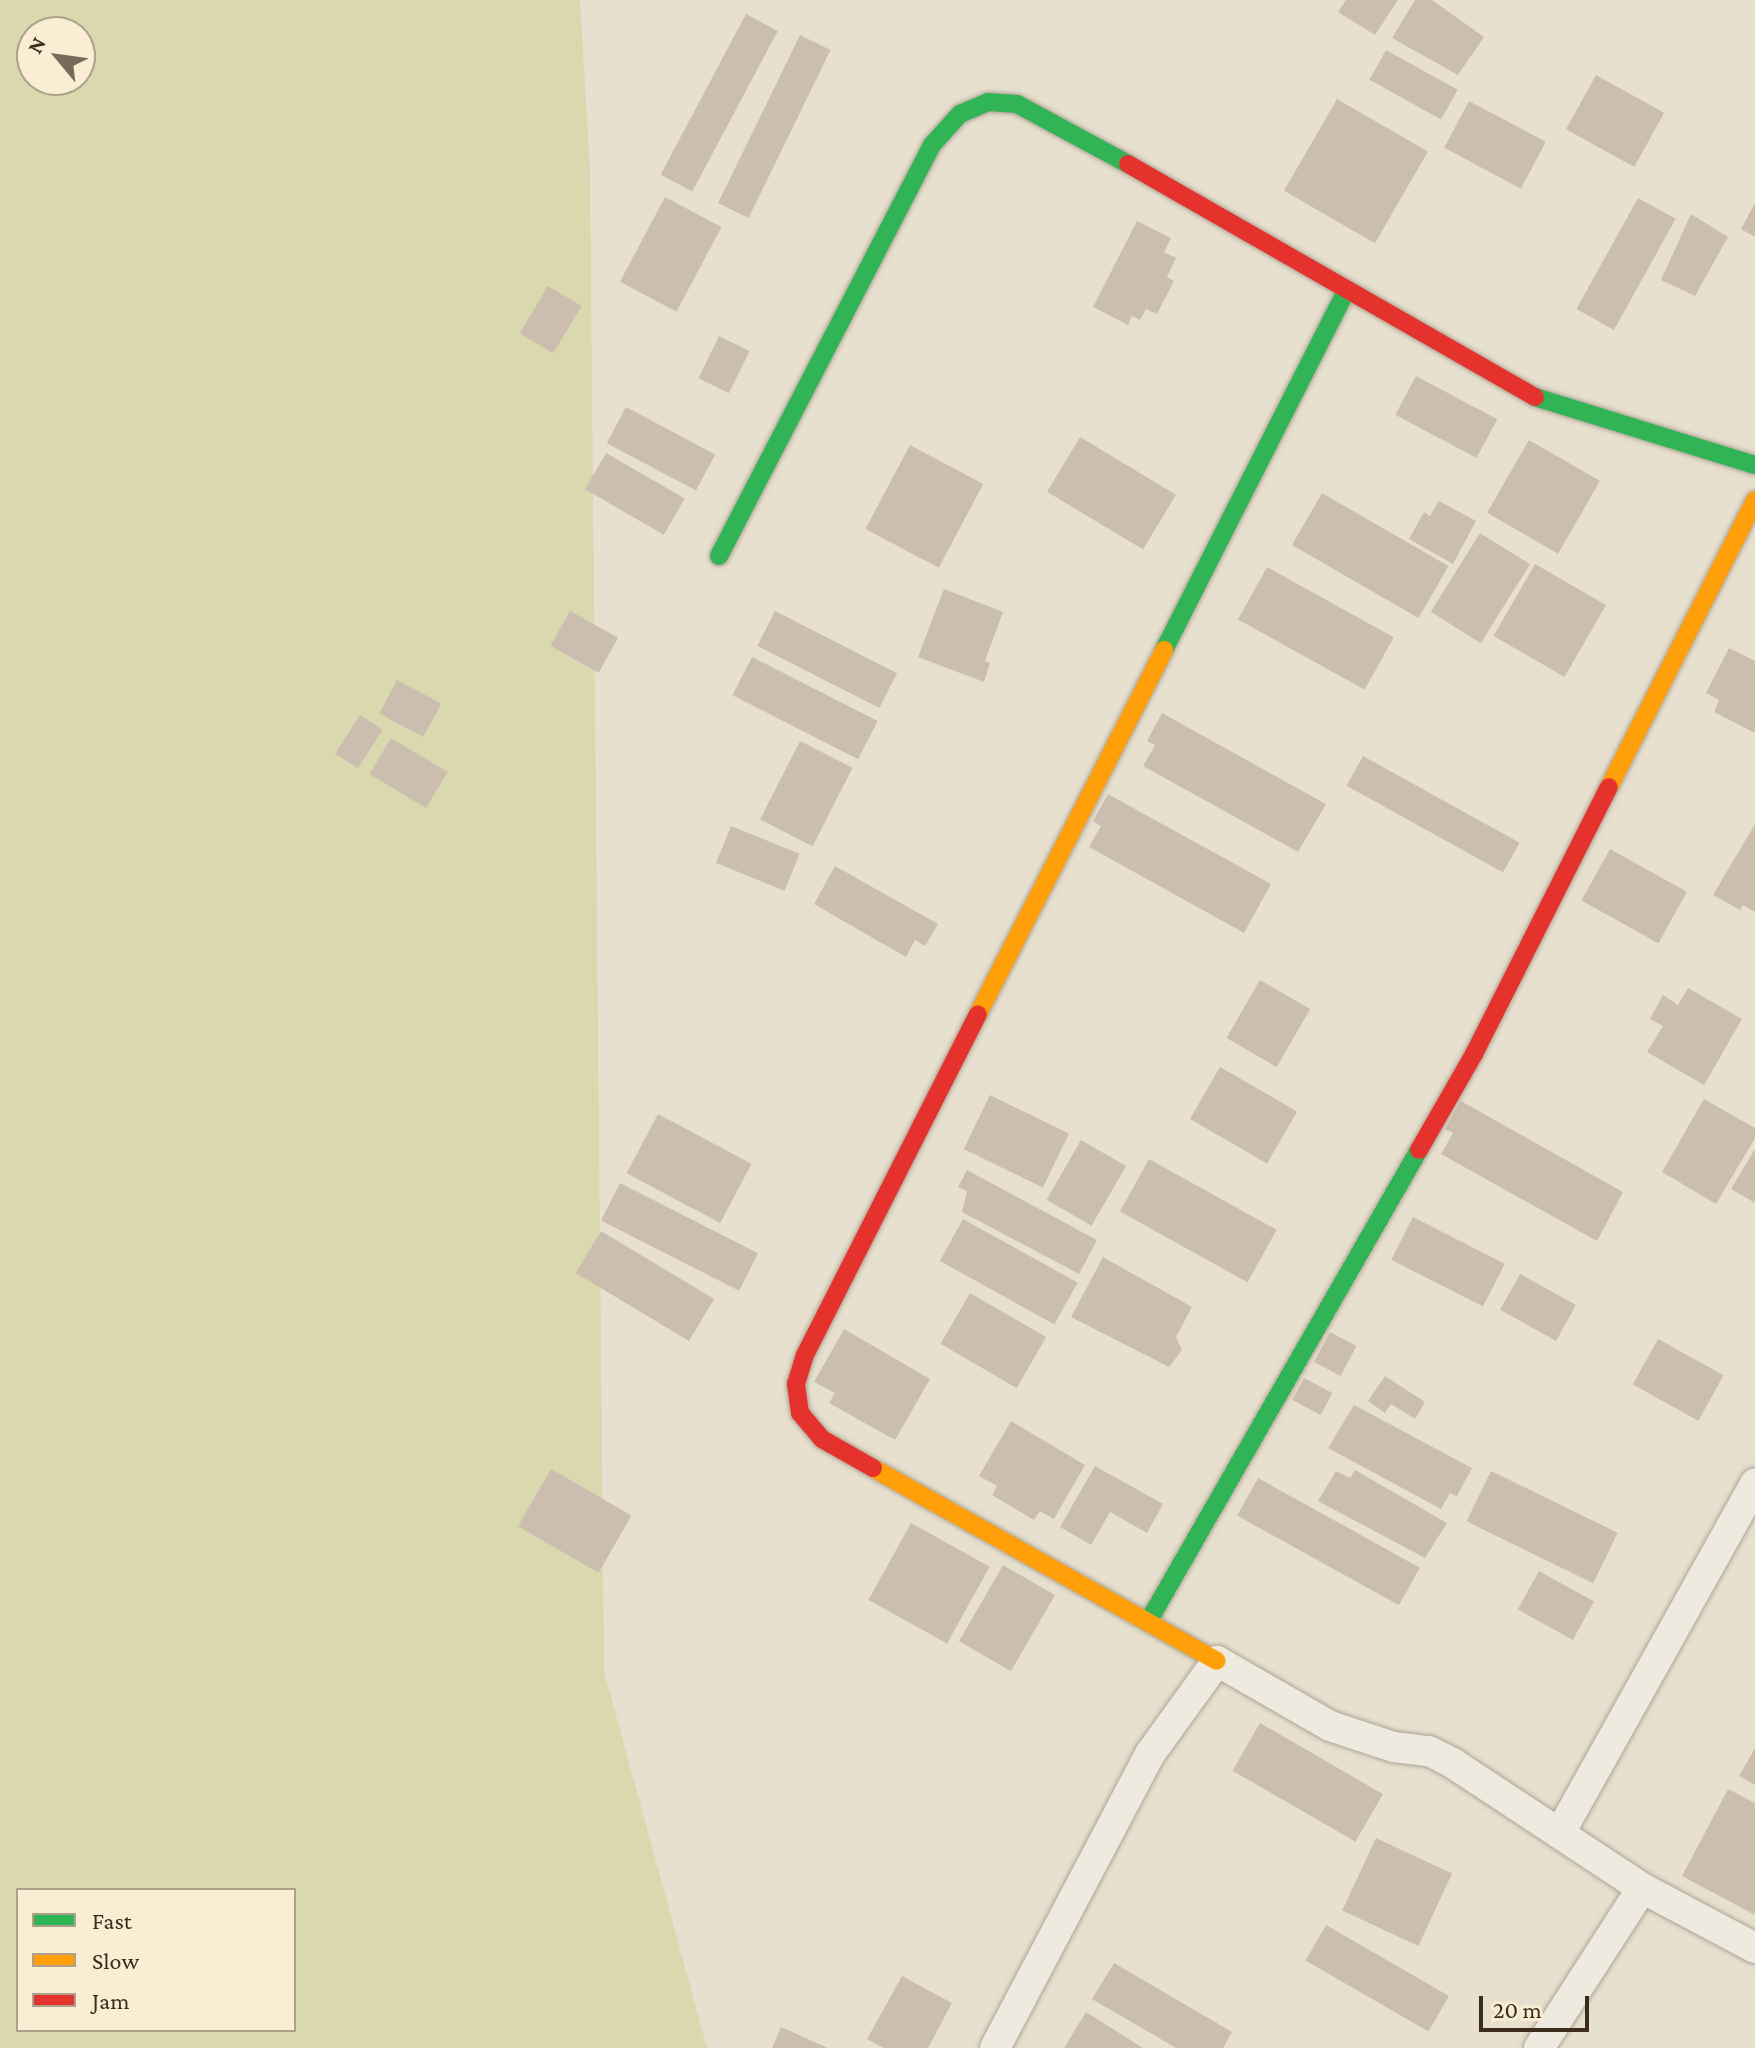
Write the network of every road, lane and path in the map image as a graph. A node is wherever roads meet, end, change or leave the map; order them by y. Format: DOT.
graph roads {
  1 [pos="1347,290"];
  2 [pos="1755,465"];
  3 [pos="1755,500"];
  4 [pos="719,556"];
  5 [pos="1755,1484"];
  6 [pos="1148,1622"];
  7 [pos="1217,1661"];
  8 [pos="1561,1831"];
  9 [pos="1642,1888"];
  10 [pos="1755,1948"];
  11 [pos="995,2048"];
  12 [pos="1539,2048"];
  1 -- 2 [label="street"];
  1 -- 4 [label="street"];
  1 -- 6 [label="street"];
  3 -- 6 [label="street"];
  5 -- 8 [label="street"];
  6 -- 7 [label="street"];
  7 -- 8 [label="street"];
  7 -- 11 [label="street"];
  8 -- 9 [label="street"];
  9 -- 10 [label="street"];
  9 -- 12 [label="street"];
}
